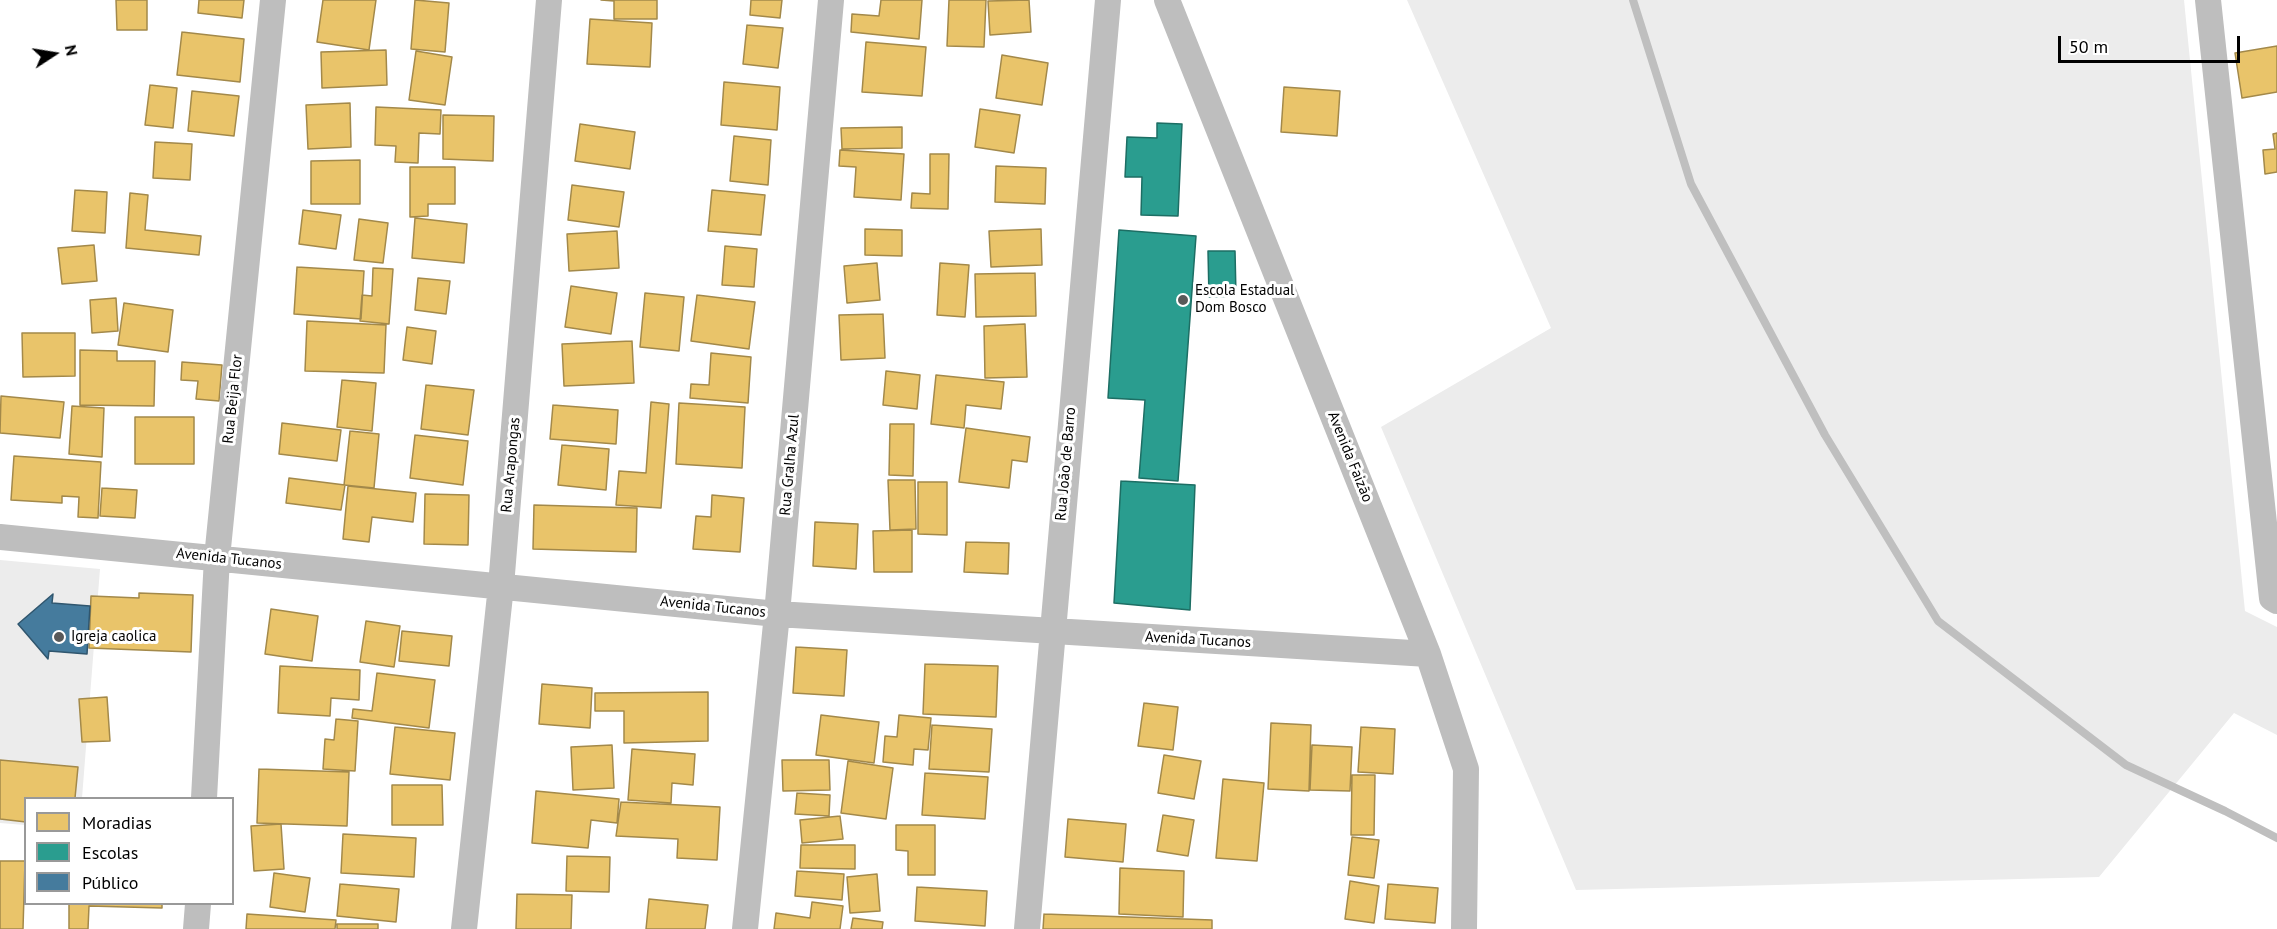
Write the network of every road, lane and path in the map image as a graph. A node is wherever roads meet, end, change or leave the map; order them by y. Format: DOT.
graph roads {
  1 [pos="273,0"];
  2 [pos="549,0"];
  3 [pos="831,0"];
  4 [pos="1108,0"];
  5 [pos="1167,0"];
  6 [pos="2208,0"];
  7 [pos="0,537"];
  8 [pos="218,558"];
  9 [pos="501,586"];
  10 [pos="2277,600"];
  11 [pos="777,614"];
  12 [pos="1051,631"];
  13 [pos="1428,654"];
  14 [pos="204,797"];
  15 [pos="198,905"];
  16 [pos="196,929"];
  17 [pos="464,929"];
  18 [pos="745,929"];
  19 [pos="1027,929"];
  20 [pos="1464,929"];
  1 -- 8 [label="street, Rua Beija Flor"];
  2 -- 9 [label="street, Rua Arapongas"];
  3 -- 11 [label="street, Rua Gralha Azul"];
  4 -- 12 [label="street, Rua João de Barro"];
  5 -- 13 [label="street, Avenida Faizão"];
  6 -- 10 [label="street"];
  7 -- 8 [label="street, Avenida Tucanos"];
  8 -- 9 [label="street, Avenida Tucanos"];
  8 -- 14 [label="street, Rua Beija Flor"];
  9 -- 11 [label="street, Avenida Tucanos"];
  9 -- 17 [label="street, Rua Arapongas"];
  11 -- 12 [label="street, Avenida Tucanos"];
  11 -- 18 [label="street, Rua Gralha Azul"];
  12 -- 13 [label="street, Avenida Tucanos"];
  12 -- 19 [label="street, Rua João de Barro"];
  13 -- 20 [label="street, Avenida Faizão"];
  15 -- 16 [label="street"];
}
